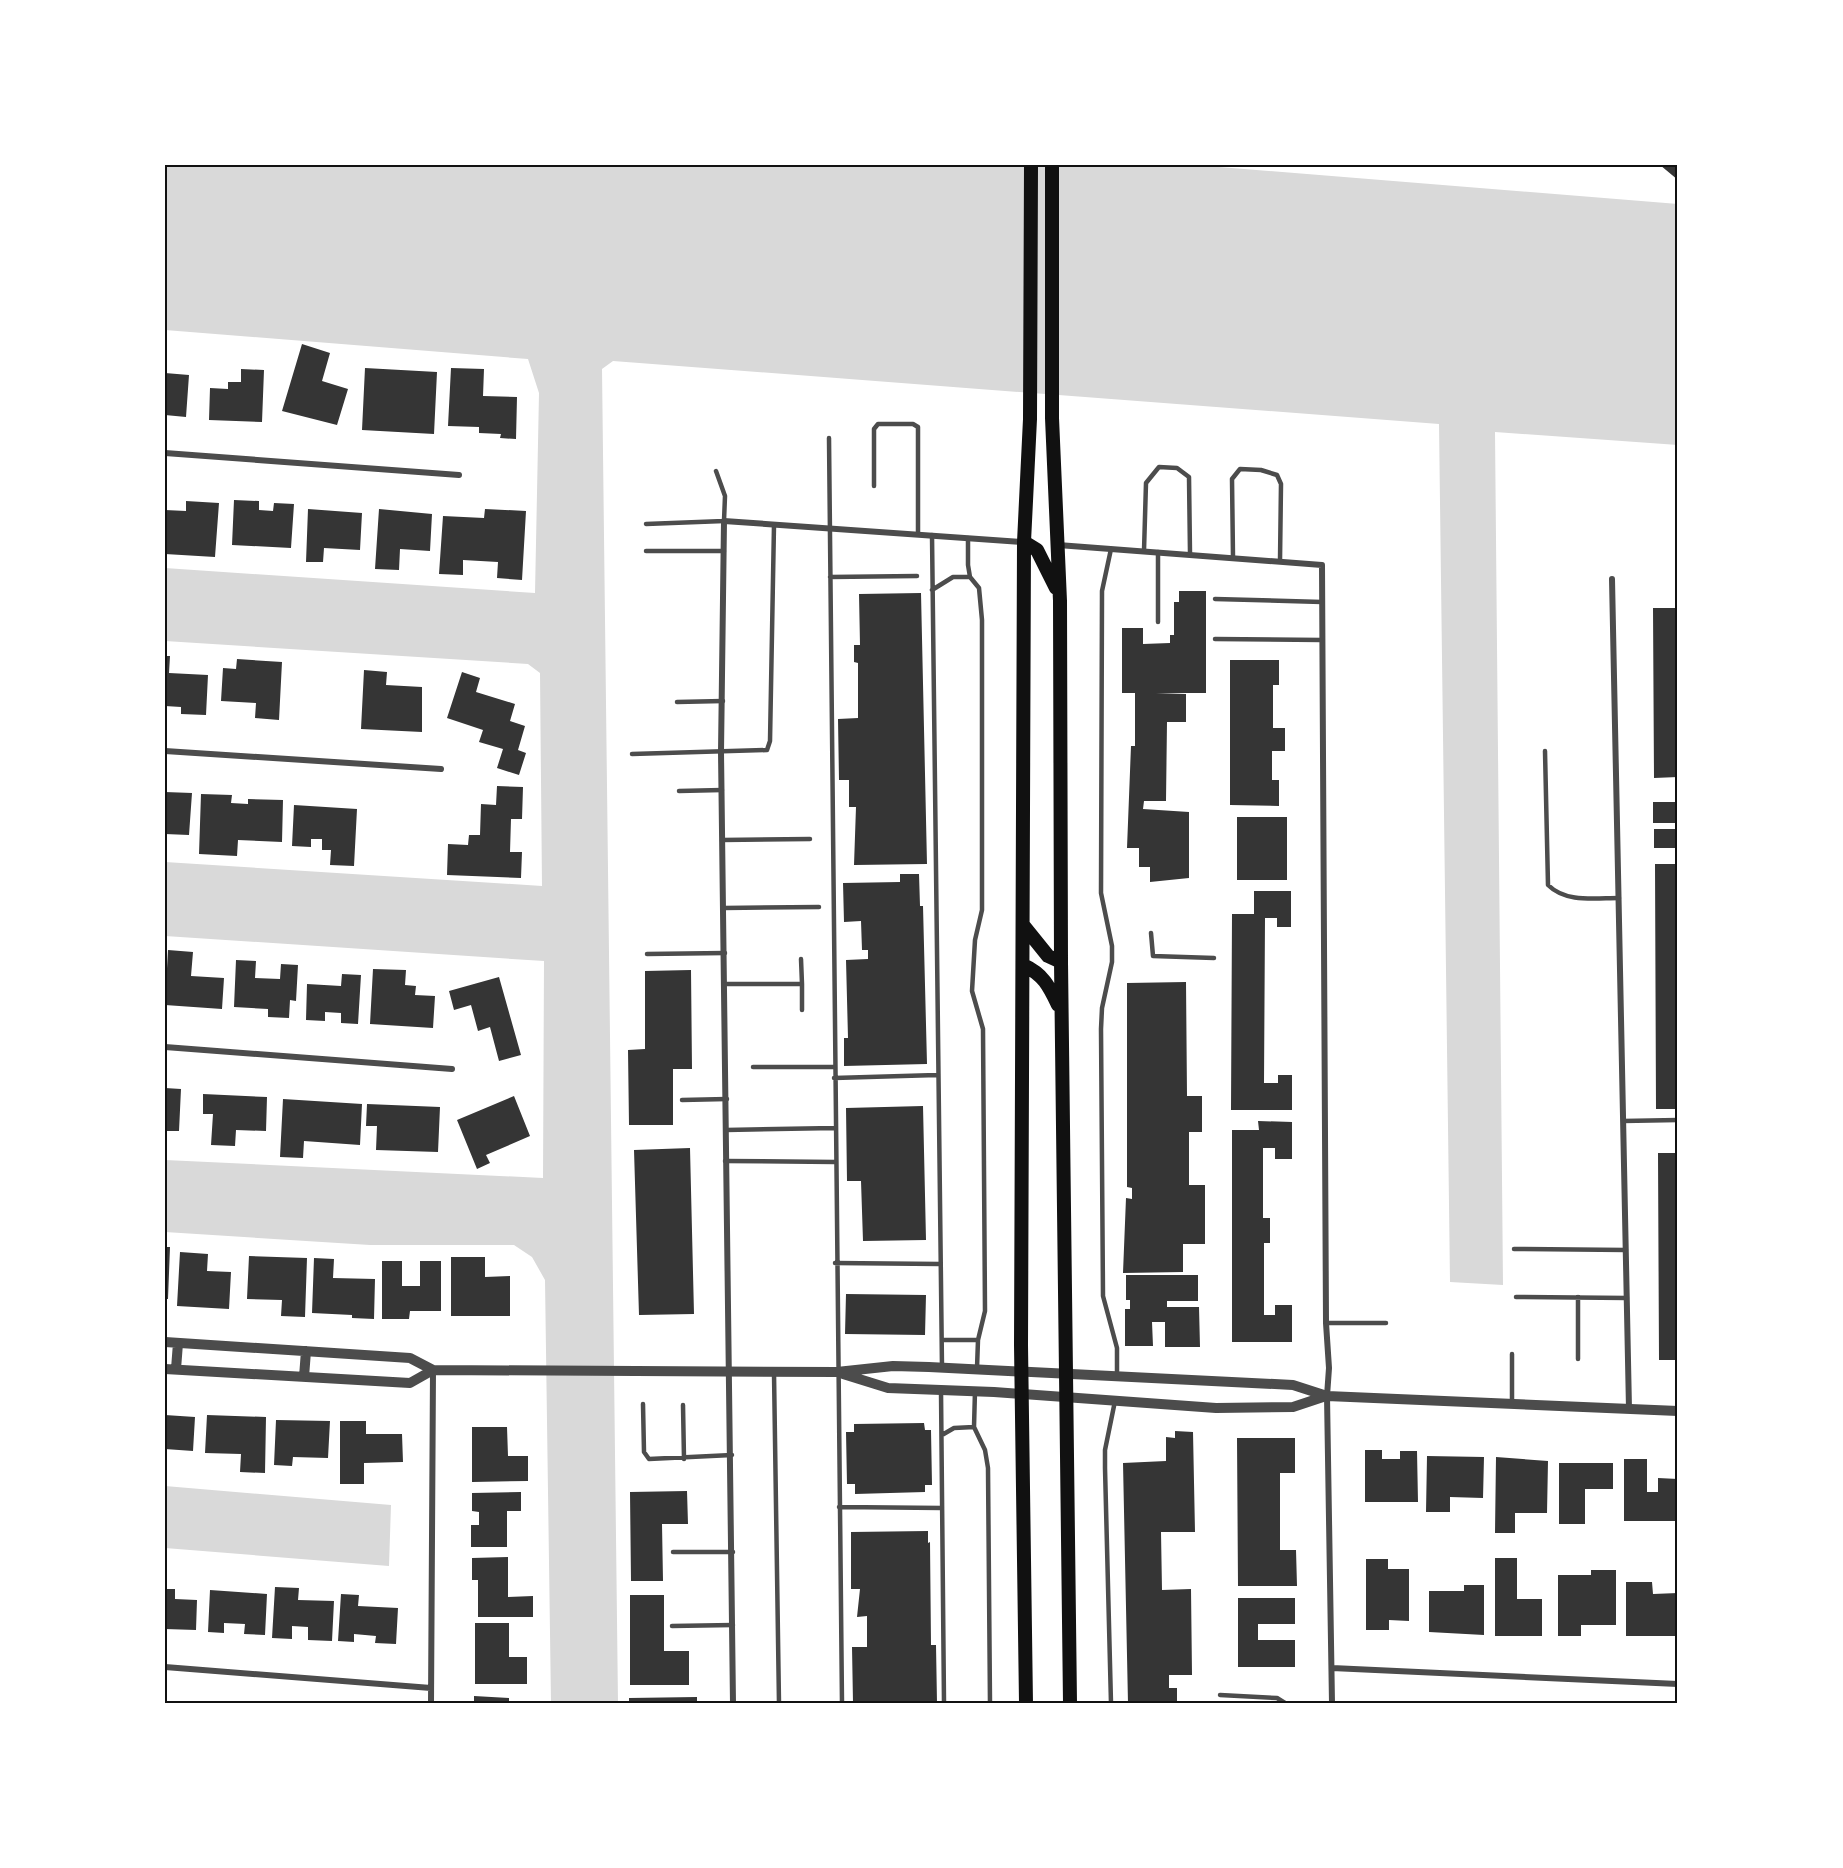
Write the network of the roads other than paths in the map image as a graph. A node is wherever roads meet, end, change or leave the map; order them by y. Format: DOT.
graph roads {
  1 [pos="1030,165"];
  2 [pos="1052,165"];
  3 [pos="829,438"];
  4 [pos="165,453"];
  5 [pos="716,471"];
  6 [pos="459,475"];
  7 [pos="874,486"];
  8 [pos="724,521"];
  9 [pos="646,524"];
  10 [pos="774,525"];
  11 [pos="830,528"];
  12 [pos="918,534"];
  13 [pos="932,535"];
  14 [pos="968,538"];
  15 [pos="1024,542"];
  16 [pos="1057,545"];
  17 [pos="1111,549"];
  18 [pos="646,551"];
  19 [pos="724,551"];
  20 [pos="1144,551"];
  21 [pos="1158,552"];
  22 [pos="1190,554"];
  23 [pos="1233,557"];
  24 [pos="1280,561"];
  25 [pos="917,576"];
  26 [pos="830,577"];
  27 [pos="970,577"];
  28 [pos="1612,579"];
  29 [pos="932,590"];
  30 [pos="1215,599"];
  31 [pos="1060,601"];
  32 [pos="1322,602"];
  33 [pos="1158,622"];
  34 [pos="1215,639"];
  35 [pos="1322,640"];
  36 [pos="723,701"];
  37 [pos="677,702"];
  38 [pos="165,751"];
  39 [pos="1545,751"];
  40 [pos="721,752"];
  41 [pos="632,753"];
  42 [pos="441,769"];
  43 [pos="722,790"];
  44 [pos="679,791"];
  45 [pos="810,839"];
  46 [pos="722,840"];
  47 [pos="1619,898"];
  48 [pos="819,907"];
  49 [pos="724,908"];
  50 [pos="1023,925"];
  51 [pos="1152,933"];
  52 [pos="725,953"];
  53 [pos="647,954"];
  54 [pos="1214,958"];
  55 [pos="801,959"];
  56 [pos="1061,962"];
  57 [pos="1023,965"];
  58 [pos="726,984"];
  59 [pos="802,984"];
  60 [pos="802,1010"];
  61 [pos="1062,1013"];
  62 [pos="165,1047"];
  63 [pos="753,1067"];
  64 [pos="834,1067"];
  65 [pos="452,1069"];
  66 [pos="937,1075"];
  67 [pos="834,1078"];
  68 [pos="727,1099"];
  69 [pos="682,1100"];
  70 [pos="1678,1120"];
  71 [pos="1623,1121"];
  72 [pos="835,1128"];
  73 [pos="726,1130"];
  74 [pos="726,1161"];
  75 [pos="835,1162"];
  76 [pos="1514,1250"];
  77 [pos="1626,1250"];
  78 [pos="836,1263"];
  79 [pos="940,1264"];
  80 [pos="1516,1297"];
  81 [pos="1578,1298"];
  82 [pos="1627,1298"];
  83 [pos="1326,1323"];
  84 [pos="1386,1323"];
  85 [pos="942,1340"];
  86 [pos="978,1340"];
  87 [pos="165,1342"];
  88 [pos="178,1343"];
  89 [pos="306,1351"];
  90 [pos="1512,1354"];
  91 [pos="1578,1359"];
  92 [pos="942,1367"];
  93 [pos="171,1369"];
  94 [pos="433,1370"];
  95 [pos="977,1370"];
  96 [pos="729,1371"];
  97 [pos="774,1371"];
  98 [pos="837,1372"];
  99 [pos="1022,1372"];
  100 [pos="1066,1375"];
  101 [pos="304,1377"];
  102 [pos="1117,1378"];
  103 [pos="941,1390"];
  104 [pos="975,1391"];
  105 [pos="1022,1394"];
  106 [pos="1327,1396"];
  107 [pos="1066,1398"];
  108 [pos="1115,1401"];
  109 [pos="1512,1403"];
  110 [pos="643,1404"];
  111 [pos="683,1405"];
  112 [pos="1629,1409"];
  113 [pos="1678,1411"];
  114 [pos="974,1427"];
  115 [pos="942,1435"];
  116 [pos="732,1455"];
  117 [pos="684,1459"];
  118 [pos="839,1507"];
  119 [pos="942,1508"];
  120 [pos="673,1552"];
  121 [pos="733,1552"];
  122 [pos="733,1625"];
  123 [pos="672,1626"];
  124 [pos="165,1667"];
  125 [pos="1332,1668"];
  126 [pos="1678,1684"];
  127 [pos="431,1688"];
  128 [pos="1220,1695"];
  129 [pos="431,1703"];
  130 [pos="733,1703"];
  131 [pos="779,1703"];
  132 [pos="842,1703"];
  133 [pos="944,1703"];
  134 [pos="990,1703"];
  135 [pos="1026,1703"];
  136 [pos="1070,1703"];
  137 [pos="1111,1703"];
  138 [pos="1285,1703"];
  139 [pos="1332,1703"];
  1 -- 15 [label="main road"];
  2 -- 16 [label="main road"];
  3 -- 11 [label="lane"];
  4 -- 6 [label="street"];
  5 -- 8 [label="lane"];
  7 -- 12 [label="lane"];
  8 -- 9 [label="lane"];
  8 -- 10 [label="street"];
  8 -- 19 [label="street"];
  10 -- 11 [label="street"];
  10 -- 40 [label="lane"];
  11 -- 12 [label="street"];
  11 -- 26 [label="lane"];
  12 -- 13 [label="street"];
  13 -- 14 [label="street"];
  13 -- 29 [label="lane"];
  14 -- 15 [label="street"];
  14 -- 27 [label="lane"];
  15 -- 31 [label="main road"];
  15 -- 50 [label="main road"];
  16 -- 17 [label="street"];
  16 -- 31 [label="main road"];
  17 -- 20 [label="street"];
  17 -- 102 [label="lane"];
  18 -- 19 [label="lane"];
  19 -- 36 [label="street"];
  20 -- 21 [label="street"];
  20 -- 22 [label="lane"];
  21 -- 22 [label="street"];
  21 -- 33 [label="lane"];
  22 -- 23 [label="street"];
  23 -- 24 [label="street"];
  23 -- 24 [label="lane"];
  24 -- 32 [label="street"];
  25 -- 26 [label="lane"];
  26 -- 64 [label="lane"];
  27 -- 29 [label="lane"];
  27 -- 86 [label="lane"];
  28 -- 47 [label="street"];
  29 -- 66 [label="lane"];
  30 -- 32 [label="lane"];
  31 -- 56 [label="main road"];
  32 -- 35 [label="street"];
  34 -- 35 [label="lane"];
  35 -- 83 [label="street"];
  36 -- 37 [label="lane"];
  36 -- 40 [label="street"];
  38 -- 42 [label="street"];
  39 -- 47 [label="lane"];
  40 -- 41 [label="lane"];
  40 -- 43 [label="street"];
  43 -- 44 [label="lane"];
  43 -- 46 [label="street"];
  45 -- 46 [label="lane"];
  46 -- 49 [label="street"];
  47 -- 71 [label="street"];
  48 -- 49 [label="lane"];
  49 -- 52 [label="street"];
  50 -- 56 [label="main road"];
  50 -- 57 [label="main road"];
  51 -- 54 [label="lane"];
  52 -- 53 [label="lane"];
  52 -- 58 [label="street"];
  55 -- 59 [label="lane"];
  56 -- 61 [label="main road"];
  57 -- 61 [label="main road"];
  57 -- 99 [label="main road"];
  58 -- 59 [label="lane"];
  58 -- 68 [label="street"];
  59 -- 60 [label="lane"];
  61 -- 100 [label="main road"];
  62 -- 65 [label="street"];
  63 -- 64 [label="lane"];
  64 -- 67 [label="lane"];
  66 -- 67 [label="lane"];
  66 -- 79 [label="lane"];
  67 -- 72 [label="lane"];
  68 -- 69 [label="lane"];
  68 -- 73 [label="street"];
  70 -- 71 [label="lane"];
  71 -- 77 [label="street"];
  72 -- 73 [label="lane"];
  72 -- 75 [label="lane"];
  73 -- 74 [label="street"];
  74 -- 75 [label="lane"];
  74 -- 96 [label="street"];
  75 -- 78 [label="lane"];
  76 -- 77 [label="lane"];
  77 -- 82 [label="street"];
  78 -- 79 [label="lane"];
  78 -- 98 [label="lane"];
  79 -- 85 [label="lane"];
  80 -- 81 [label="lane"];
  81 -- 82 [label="lane"];
  81 -- 91 [label="lane"];
  82 -- 112 [label="street"];
  83 -- 84 [label="lane"];
  83 -- 106 [label="street"];
  85 -- 86 [label="lane"];
  85 -- 92 [label="lane"];
  86 -- 95 [label="lane"];
  87 -- 88 [label="street"];
  88 -- 89 [label="street"];
  88 -- 93 [label="street"];
  89 -- 94 [label="street"];
  89 -- 101 [label="street"];
  90 -- 109 [label="lane"];
  92 -- 95 [label="street"];
  92 -- 98 [label="street"];
  93 -- 101 [label="street"];
  94 -- 96 [label="street"];
  94 -- 101 [label="street"];
  94 -- 127 [label="street"];
  95 -- 99 [label="street"];
  96 -- 97 [label="street"];
  96 -- 116 [label="street"];
  97 -- 98 [label="street"];
  97 -- 131 [label="lane"];
  98 -- 103 [label="street"];
  98 -- 118 [label="lane"];
  99 -- 100 [label="street"];
  99 -- 105 [label="main road"];
  100 -- 102 [label="street"];
  100 -- 107 [label="main road"];
  102 -- 106 [label="street"];
  103 -- 104 [label="street"];
  103 -- 115 [label="lane"];
  104 -- 105 [label="street"];
  104 -- 114 [label="lane"];
  105 -- 107 [label="street"];
  105 -- 135 [label="main road"];
  106 -- 108 [label="street"];
  106 -- 109 [label="street"];
  106 -- 125 [label="street"];
  107 -- 108 [label="street"];
  107 -- 136 [label="main road"];
  108 -- 137 [label="lane"];
  109 -- 112 [label="street"];
  110 -- 117 [label="lane"];
  111 -- 117 [label="lane"];
  112 -- 113 [label="street"];
  114 -- 115 [label="lane"];
  114 -- 134 [label="lane"];
  115 -- 119 [label="lane"];
  116 -- 117 [label="lane"];
  116 -- 121 [label="street"];
  118 -- 119 [label="lane"];
  118 -- 132 [label="lane"];
  119 -- 133 [label="lane"];
  120 -- 121 [label="lane"];
  121 -- 122 [label="street"];
  122 -- 123 [label="lane"];
  122 -- 130 [label="street"];
  124 -- 127 [label="street"];
  125 -- 126 [label="street"];
  125 -- 139 [label="street"];
  127 -- 129 [label="street"];
  128 -- 138 [label="lane"];
}
